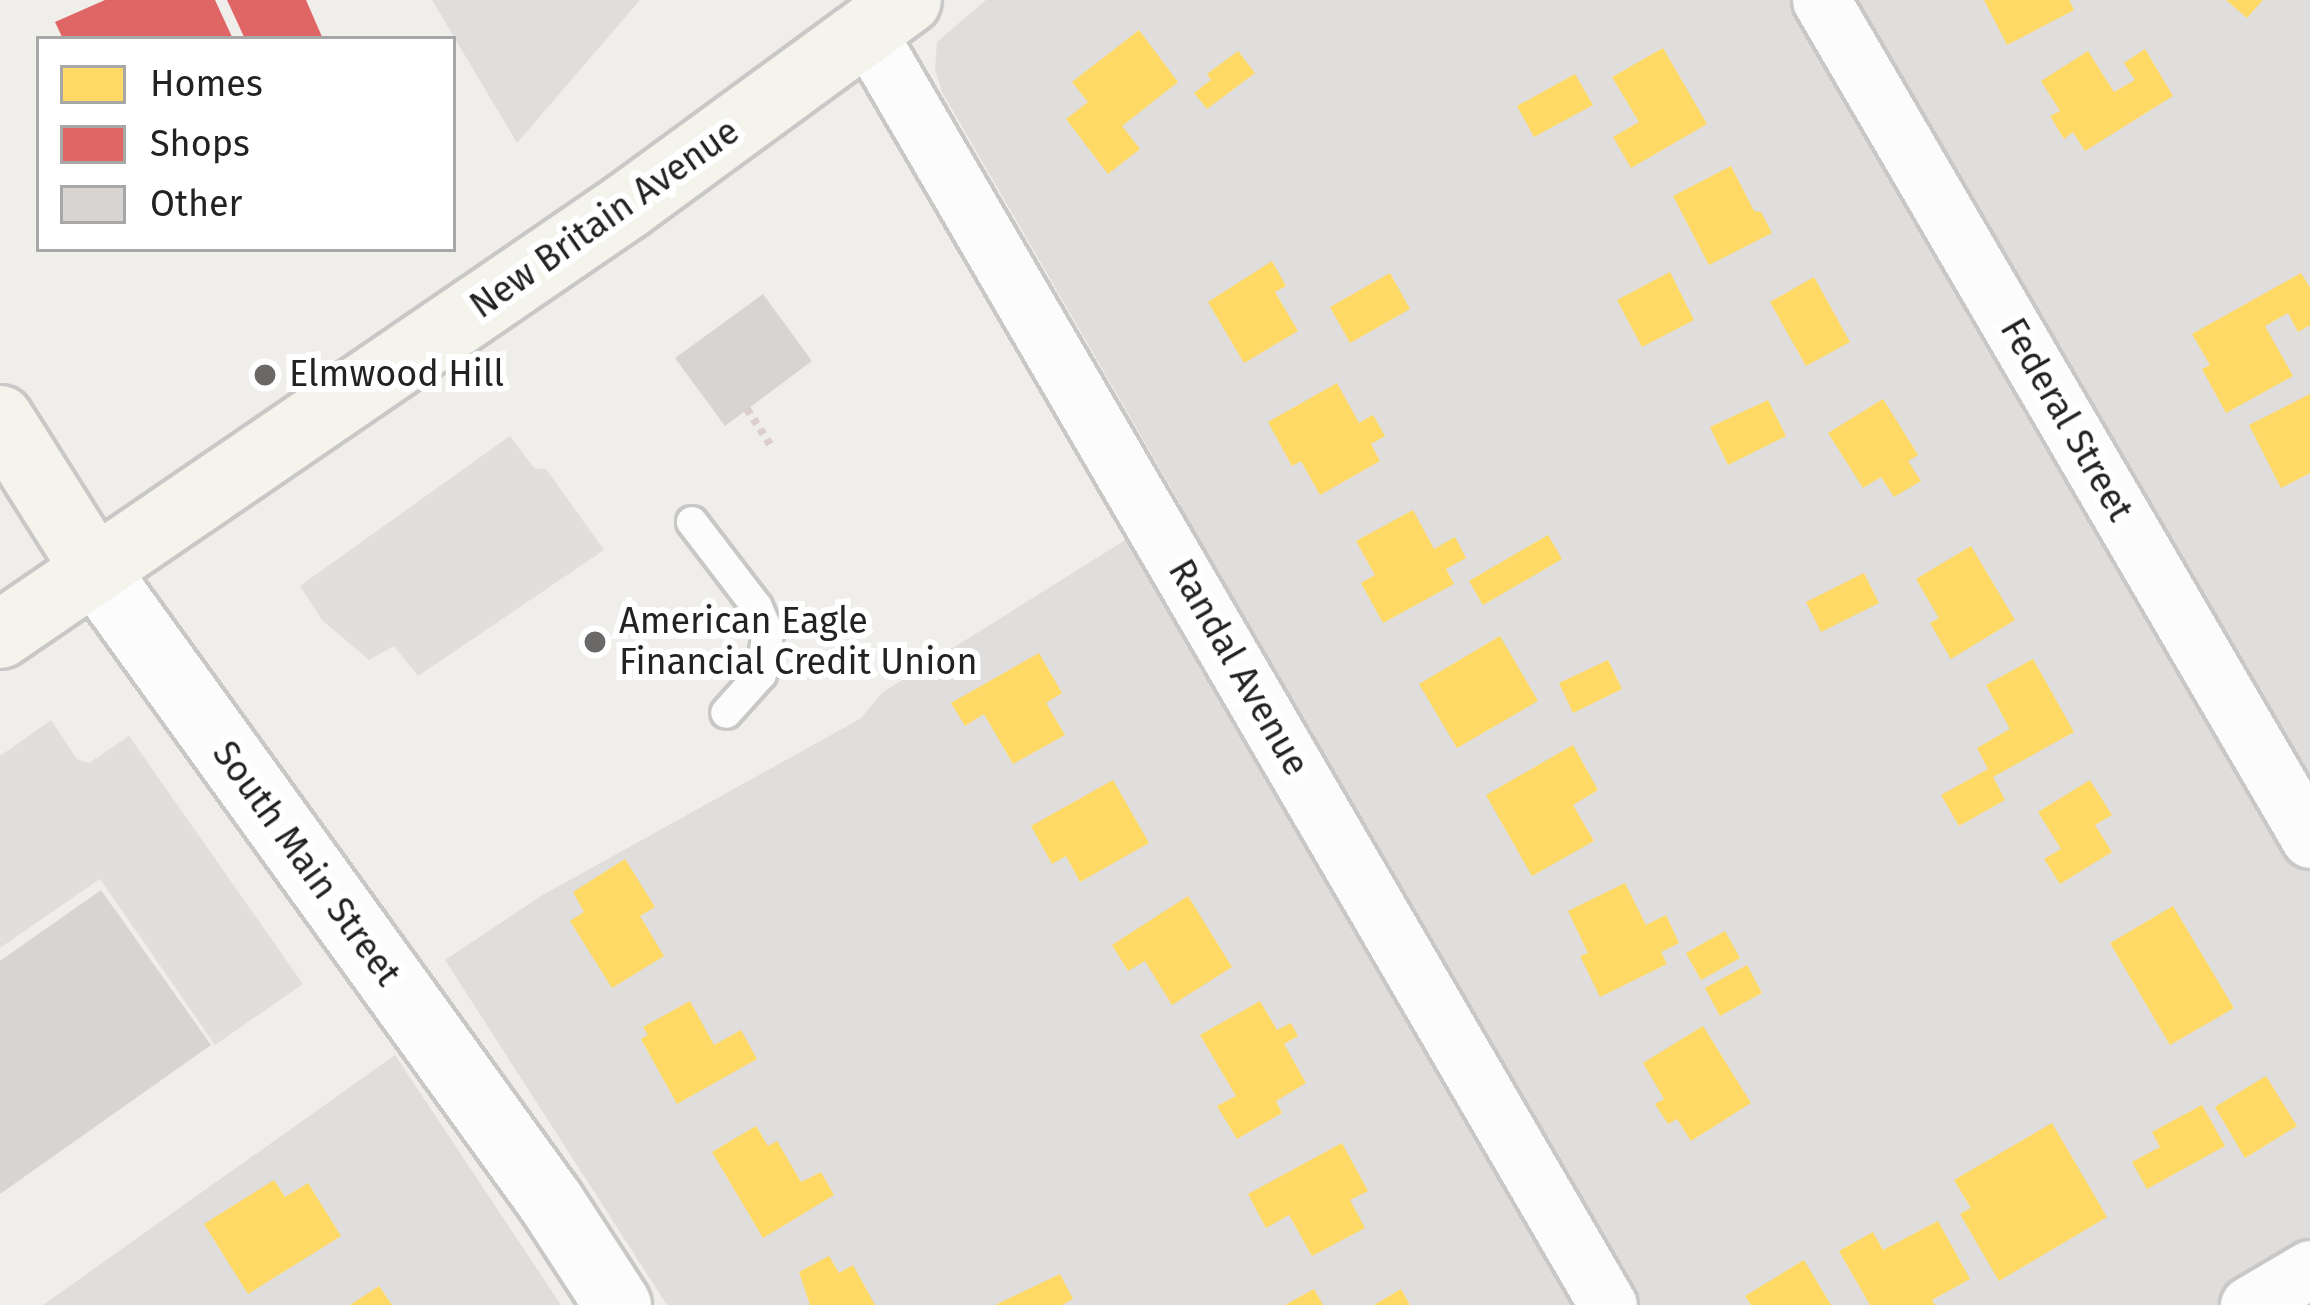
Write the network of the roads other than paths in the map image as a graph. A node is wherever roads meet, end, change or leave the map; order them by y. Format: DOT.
graph roads {
  1 [pos="1821,0"];
  2 [pos="887,16"];
  3 [pos="0,419"];
  4 [pos="692,522"];
  5 [pos="94,570"];
  6 [pos="0,635"];
  7 [pos="726,713"];
  8 [pos="2310,839"];
  9 [pos="2310,1269"];
  10 [pos="618,1305"];
  11 [pos="1608,1305"];
  12 [pos="2249,1305"];
  1 -- 8 [label="street, Federal Street"];
  2 -- 5 [label="main road, New Britain Avenue"];
  2 -- 11 [label="street, Randal Avenue"];
  3 -- 5 [label="main road, South Main Street"];
  4 -- 7 [label="lane"];
  5 -- 6 [label="main road, New Britain Avenue"];
  5 -- 10 [label="street, South Main Street"];
  9 -- 12 [label="street"];
}
